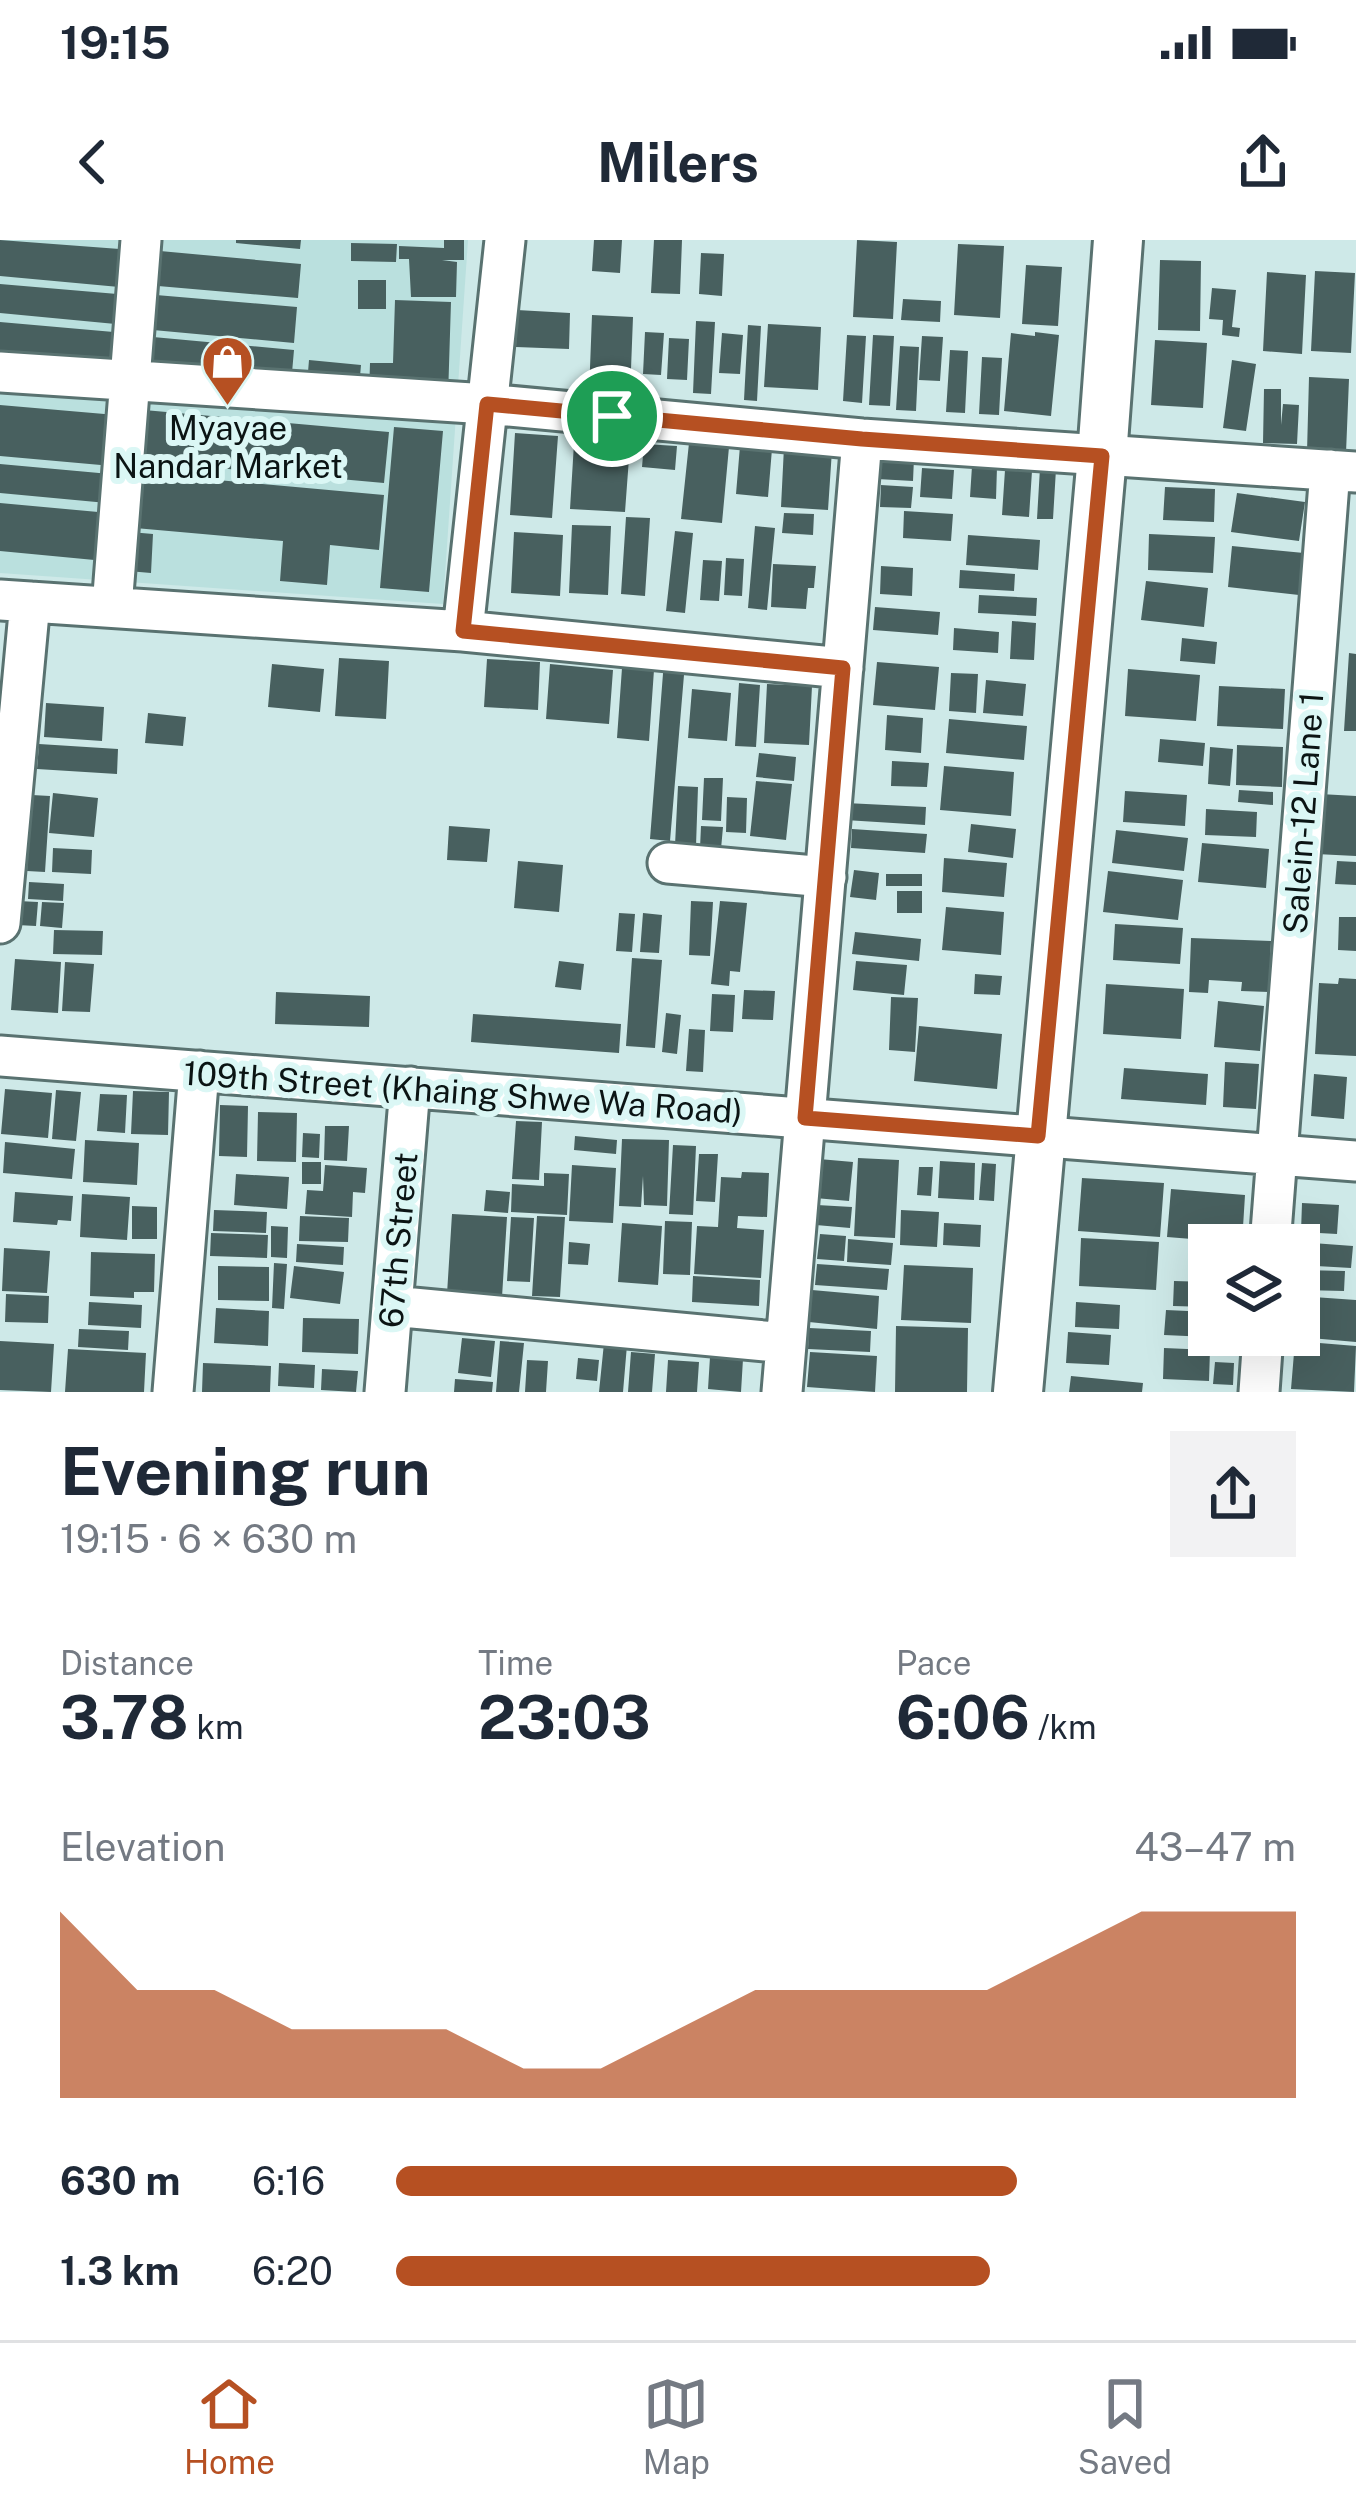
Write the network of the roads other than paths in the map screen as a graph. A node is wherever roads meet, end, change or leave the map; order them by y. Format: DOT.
graph roads {
  1 [pos="141,240"];
  2 [pos="505,240"];
  3 [pos="1118,240"];
  4 [pos="0,372"];
  5 [pos="130,378"];
  6 [pos="487,404"];
  7 [pos="862,439"];
  8 [pos="1102,456"];
  9 [pos="1343,471"];
  10 [pos="15,601"];
  11 [pos="112,607"];
  12 [pos="463,631"];
  13 [pos="843,668"];
  14 [pos="668,862"];
  15 [pos="826,877"];
  16 [pos="0,923"];
  17 [pos="0,1056"];
  18 [pos="199,1071"];
  19 [pos="410,1087"];
  20 [pos="805,1118"];
  21 [pos="1038,1136"];
  22 [pos="1276,1155"];
  23 [pos="1356,1161"];
  24 [pos="1271,1224"];
  25 [pos="392,1306"];
  26 [pos="786,1343"];
  27 [pos="1262,1356"];
  28 [pos="172,1392"];
  29 [pos="385,1392"];
  30 [pos="782,1392"];
  31 [pos="1018,1392"];
  32 [pos="1259,1392"];
  1 -- 5 [label="street"];
  2 -- 6 [label="street"];
  3 -- 8 [label="main road"];
  4 -- 5 [label="street"];
  5 -- 6 [label="street"];
  5 -- 11 [label="street"];
  6 -- 7 [label="street"];
  6 -- 12 [label="street"];
  7 -- 8 [label="street"];
  7 -- 13 [label="street"];
  8 -- 9 [label="street"];
  8 -- 21 [label="main road"];
  9 -- 22 [label="street, Salein-12 Lane 1"];
  10 -- 11 [label="street"];
  10 -- 16 [label="street"];
  11 -- 12 [label="street"];
  12 -- 13 [label="street"];
  13 -- 15 [label="street"];
  14 -- 15 [label="street"];
  15 -- 20 [label="street"];
  17 -- 18 [label="street, 109th Street (Khaing Shwe Wa Road)"];
  18 -- 19 [label="street, 109th Street (Khaing Shwe Wa Road)"];
  18 -- 28 [label="street"];
  19 -- 20 [label="street, 109th Street (Khaing Shwe Wa Road)"];
  19 -- 25 [label="street, 67th Street"];
  20 -- 21 [label="street, 109th Street (Khaing Shwe Wa Road)"];
  20 -- 26 [label="street"];
  21 -- 22 [label="street, 109th Street (Khaing Shwe Wa Road)"];
  21 -- 31 [label="main road"];
  22 -- 23 [label="street, 109th Street (Khaing Shwe Wa Road)"];
  22 -- 24 [label="street, Salein-12 Lane 1"];
  25 -- 26 [label="street"];
  25 -- 29 [label="street, 67th Street"];
  26 -- 30 [label="street"];
  27 -- 32 [label="street"];
}
